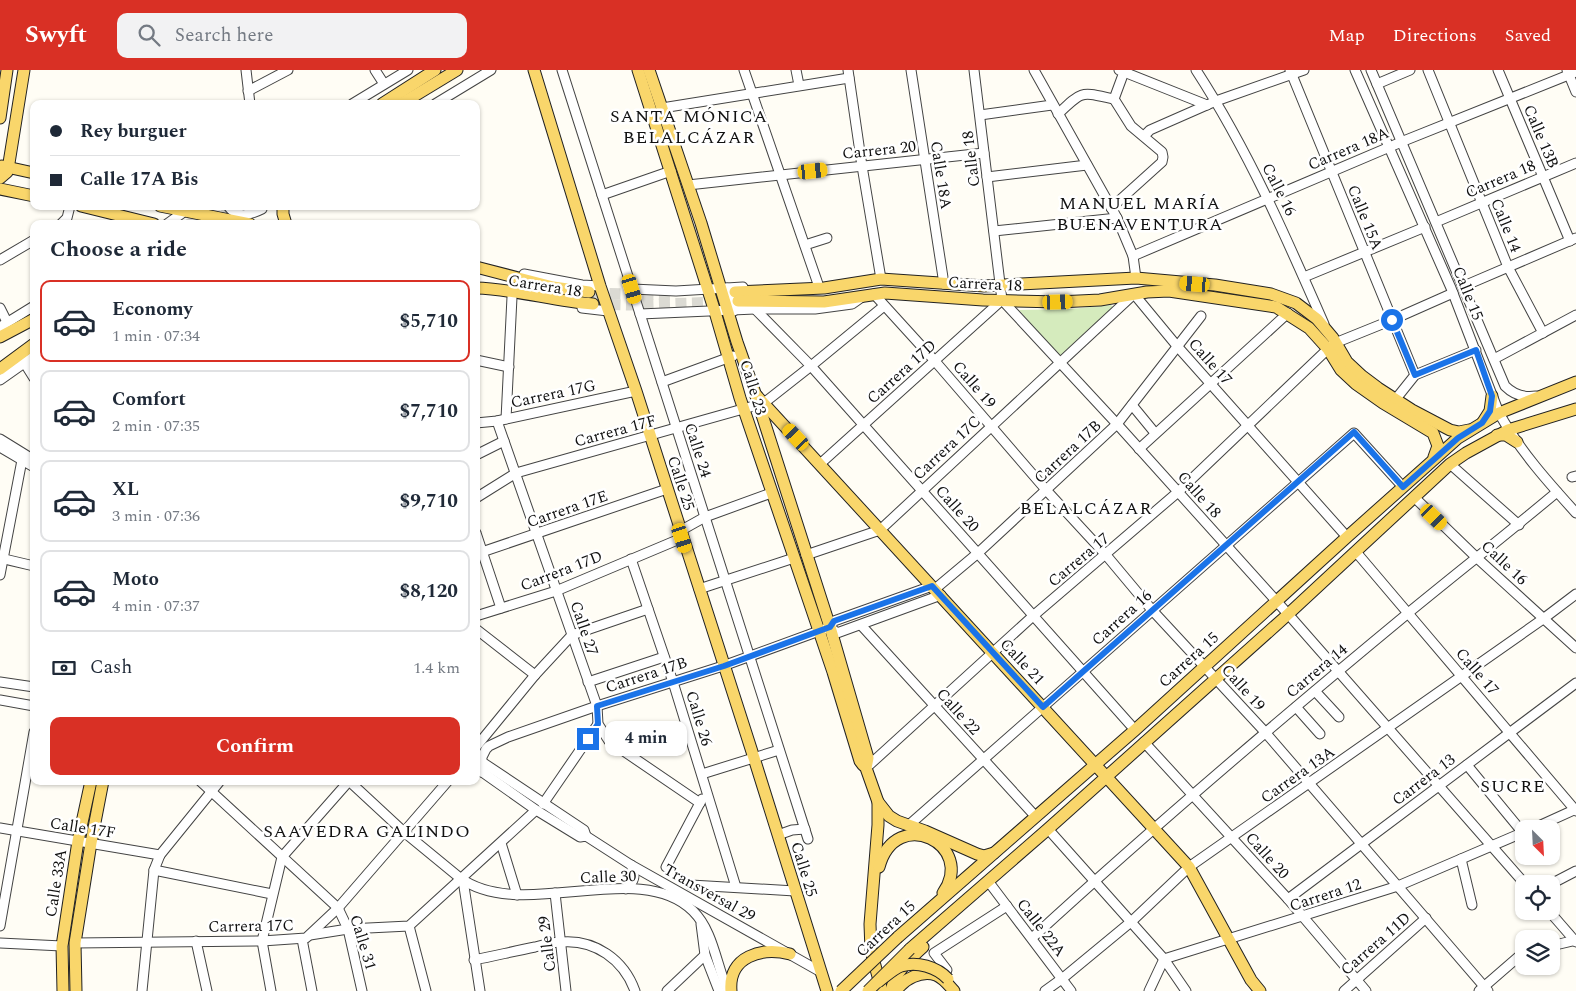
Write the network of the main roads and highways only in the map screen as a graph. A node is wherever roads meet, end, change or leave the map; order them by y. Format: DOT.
graph roads {
  1 [pos="7,70"];
  2 [pos="24,70"];
  3 [pos="435,70"];
  4 [pos="457,70"];
  5 [pos="534,70"];
  6 [pos="638,70"];
  7 [pos="649,70"];
  8 [pos="388,100"];
  9 [pos="408,100"];
  10 [pos="0,116"];
  11 [pos="4,167"];
  12 [pos="30,172"];
  13 [pos="0,178"];
  14 [pos="0,189"];
  15 [pos="30,195"];
  16 [pos="94,210"];
  17 [pos="193,210"];
  18 [pos="101,212"];
  19 [pos="116,220"];
  20 [pos="136,220"];
  21 [pos="232,220"];
  22 [pos="704,232"];
  23 [pos="695,249"];
  24 [pos="480,267"];
  25 [pos="480,289"];
  26 [pos="730,299"];
  27 [pos="30,321"];
  28 [pos="0,337"];
  29 [pos="1333,343"];
  30 [pos="30,347"];
  31 [pos="0,369"];
  32 [pos="1576,382"];
  33 [pos="1492,396"];
  34 [pos="759,400"];
  35 [pos="1576,409"];
  36 [pos="1482,423"];
  37 [pos="1471,430"];
  38 [pos="1497,436"];
  39 [pos="1517,442"];
  40 [pos="1434,459"];
  41 [pos="1094,765"];
  42 [pos="866,768"];
  43 [pos="1105,776"];
  44 [pos="90,785"];
  45 [pos="102,785"];
  46 [pos="878,802"];
  47 [pos="994,853"];
  48 [pos="73,877"];
  49 [pos="85,879"];
  50 [pos="975,892"];
  51 [pos="872,893"];
  52 [pos="926,912"];
  53 [pos="790,954"];
  54 [pos="880,986"];
  55 [pos="64,991"];
  56 [pos="76,991"];
  57 [pos="729,991"];
  58 [pos="826,991"];
  59 [pos="841,991"];
  60 [pos="868,991"];
  61 [pos="891,991"];
  62 [pos="896,991"];
  63 [pos="954,991"];
  64 [pos="1260,991"];
  1 -- 10 [label="main road"];
  2 -- 11 [label="main road"];
  3 -- 8 [label="main road"];
  4 -- 9 [label="main road"];
  5 -- 58 [label="main road, Calle 25"];
  6 -- 23 [label="main road, Calle 23"];
  7 -- 22 [label="main road, Calle 23"];
  11 -- 12 [label="main road"];
  11 -- 13 [label="main road"];
  14 -- 15 [label="main road"];
  16 -- 18 [label="main road"];
  17 -- 21 [label="main road"];
  18 -- 19 [label="main road"];
  18 -- 20 [label="main road"];
  22 -- 23 [label="main road"];
  22 -- 26 [label="main road, Calle 23"];
  23 -- 42 [label="main road, Calle 23"];
  24 -- 25 [label="main road, Carrera 18"];
  26 -- 29 [label="main road, Carrera 18"];
  26 -- 29 [label="main road, Carrera 18"];
  26 -- 34 [label="main road, Calle 23"];
  27 -- 28 [label="main road"];
  29 -- 37 [label="main road"];
  29 -- 40 [label="main road"];
  30 -- 31 [label="main road"];
  32 -- 36 [label="main road, Carrera 15"];
  33 -- 36 [label="main road"];
  34 -- 41 [label="main road, Calle 21"];
  34 -- 42 [label="main road, Calle 23"];
  35 -- 38 [label="main road, Carrera 15"];
  36 -- 37 [label="main road, Carrera 15"];
  37 -- 40 [label="main road, Carrera 15"];
  38 -- 39 [label="main road"];
  38 -- 43 [label="main road, Carrera 15"];
  40 -- 41 [label="main road, Carrera 15"];
  41 -- 43 [label="main road, Calle 21"];
  41 -- 47 [label="main road, Carrera 15"];
  42 -- 46 [label="main road, Calle 23"];
  43 -- 50 [label="main road, Carrera 15"];
  43 -- 64 [label="main road, Calle 21"];
  44 -- 48 [label="main road, Calle 33A"];
  45 -- 49 [label="main road, Calle 33A"];
  46 -- 47 [label="main road"];
  46 -- 51 [label="main road, Calle 23"];
  47 -- 52 [label="main road, Carrera 15"];
  48 -- 49 [label="main road"];
  48 -- 55 [label="main road, Calle 33A"];
  49 -- 56 [label="main road, Calle 33A"];
  50 -- 54 [label="main road, Carrera 15, bridge"];
  50 -- 61 [label="main road"];
  51 -- 52 [label="main road"];
  51 -- 54 [label="main road"];
  52 -- 59 [label="main road, Carrera 15, bridge"];
  53 -- 57 [label="main road"];
  54 -- 60 [label="main road, Carrera 15, bridge"];
  54 -- 63 [label="main road, bridge"];
  62 -- 63 [label="main road"];
}
